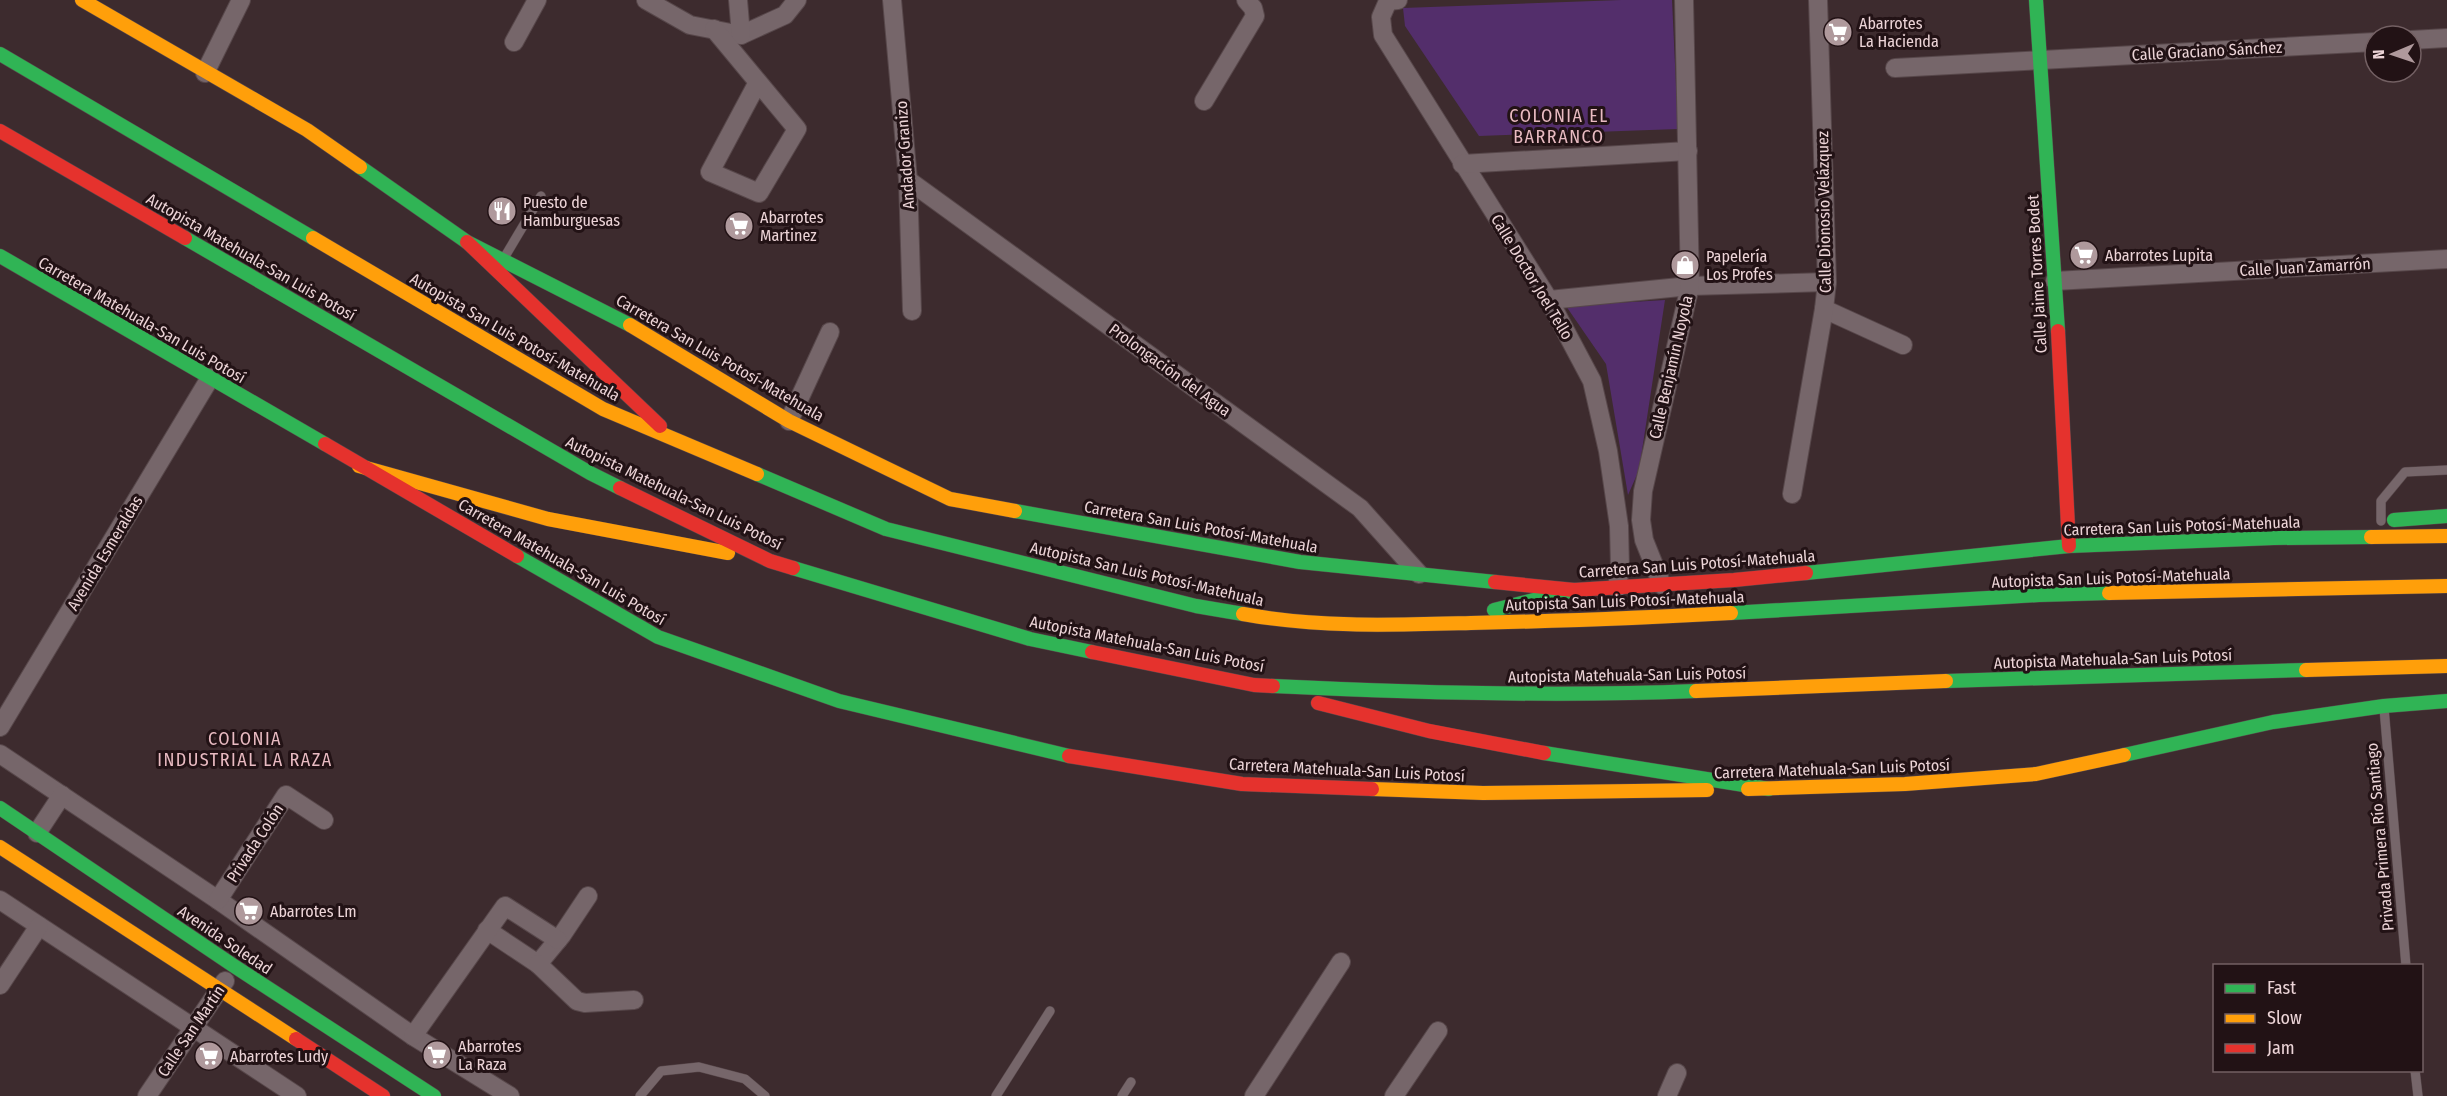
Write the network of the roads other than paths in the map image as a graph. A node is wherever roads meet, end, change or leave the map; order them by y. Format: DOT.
graph roads {
  1 [pos="82,0"];
  2 [pos="241,0"];
  3 [pos="537,0"];
  4 [pos="646,0"];
  5 [pos="738,0"];
  6 [pos="797,0"];
  7 [pos="892,0"];
  8 [pos="1246,0"];
  9 [pos="1398,0"];
  10 [pos="1684,0"];
  11 [pos="1818,0"];
  12 [pos="2036,0"];
  13 [pos="1388,1"];
  14 [pos="714,29"];
  15 [pos="741,35"];
  16 [pos="2447,38"];
  17 [pos="2423,39"];
  18 [pos="514,42"];
  19 [pos="2363,43"];
  20 [pos="0,54"];
  21 [pos="2040,59"];
  22 [pos="1895,68"];
  23 [pos="205,73"];
  24 [pos="758,82"];
  25 [pos="1204,101"];
  26 [pos="0,131"];
  27 [pos="1688,151"];
  28 [pos="1462,164"];
  29 [pos="908,180"];
  30 [pos="541,196"];
  31 [pos="467,242"];
  32 [pos="0,256"];
  33 [pos="2447,259"];
  34 [pos="503,260"];
  35 [pos="2055,281"];
  36 [pos="1827,282"];
  37 [pos="1690,286"];
  38 [pos="1549,300"];
  39 [pos="1824,309"];
  40 [pos="912,311"];
  41 [pos="830,332"];
  42 [pos="1903,345"];
  43 [pos="210,378"];
  44 [pos="789,421"];
  45 [pos="674,439"];
  46 [pos="359,465"];
  47 [pos="2447,470"];
  48 [pos="1792,494"];
  49 [pos="2447,516"];
  50 [pos="2381,521"];
  51 [pos="2447,536"];
  52 [pos="2274,538"];
  53 [pos="2068,546"];
  54 [pos="770,561"];
  55 [pos="1419,574"];
  56 [pos="1662,585"];
  57 [pos="2447,586"];
  58 [pos="1617,588"];
  59 [pos="1574,590"];
  60 [pos="1438,624"];
  61 [pos="2447,666"];
  62 [pos="1254,684"];
  63 [pos="2446,701"];
  64 [pos="2384,706"];
  65 [pos="0,727"];
  66 [pos="0,754"];
  67 [pos="1769,789"];
  68 [pos="62,795"];
  69 [pos="0,808"];
  70 [pos="324,820"];
  71 [pos="36,833"];
  72 [pos="0,847"];
  73 [pos="588,896"];
  74 [pos="0,900"];
  75 [pos="218,900"];
  76 [pos="39,926"];
  77 [pos="487,930"];
  78 [pos="558,940"];
  79 [pos="1341,962"];
  80 [pos="538,964"];
  81 [pos="2406,964"];
  82 [pos="234,966"];
  83 [pos="0,985"];
  84 [pos="218,990"];
  85 [pos="634,1000"];
  86 [pos="1050,1011"];
  87 [pos="193,1028"];
  88 [pos="1438,1031"];
  89 [pos="412,1036"];
  90 [pos="1677,1072"];
  91 [pos="2415,1072"];
  92 [pos="1131,1083"];
  93 [pos="147,1096"];
  94 [pos="297,1096"];
  95 [pos="383,1096"];
  96 [pos="434,1096"];
  97 [pos="510,1096"];
  98 [pos="640,1096"];
  99 [pos="765,1096"];
  100 [pos="996,1096"];
  101 [pos="1122,1096"];
  102 [pos="1254,1096"];
  103 [pos="1394,1096"];
  104 [pos="1667,1096"];
  105 [pos="2418,1096"];
  1 -- 23 [label="main road, Carretera San Luis Potosí-Matehuala"];
  2 -- 23 [label="street"];
  3 -- 18 [label="street"];
  4 -- 14 [label="street"];
  5 -- 15 [label="street"];
  6 -- 15 [label="street"];
  7 -- 29 [label="street, Andador Granizo"];
  8 -- 25 [label="street"];
  9 -- 13 [label="street, Calle Doctor Joel Tello"];
  10 -- 27 [label="street, Calle Benjamín Noyola"];
  11 -- 36 [label="street, Calle Dionosio Velázquez"];
  12 -- 21 [label="main road, Calle Jaime Torres Bodet"];
  13 -- 28 [label="street, Calle Doctor Joel Tello"];
  14 -- 15 [label="street"];
  14 -- 24 [label="street"];
  16 -- 17 [label="street"];
  19 -- 21 [label="street, Calle Graciano Sánchez"];
  20 -- 45 [label="main road, Autopista San Luis Potosí-Matehuala"];
  21 -- 22 [label="street, Calle Graciano Sánchez"];
  21 -- 35 [label="main road, Calle Jaime Torres Bodet"];
  23 -- 31 [label="main road, Carretera San Luis Potosí-Matehuala"];
  24 -- 24 [label="street"];
  26 -- 54 [label="main road, Autopista Matehuala-San Luis Potosí"];
  27 -- 28 [label="street"];
  27 -- 37 [label="street, Calle Benjamín Noyola"];
  28 -- 38 [label="street, Calle Doctor Joel Tello"];
  29 -- 40 [label="street, Andador Granizo"];
  29 -- 55 [label="street, Prolongación del Agua"];
  30 -- 34 [label="lane"];
  31 -- 34 [label="main road, Carretera San Luis Potosí-Matehuala"];
  31 -- 45 [label="main road"];
  32 -- 43 [label="main road, Carretera Matehuala-San Luis Potosí"];
  33 -- 35 [label="street, Calle Juan Zamarrón"];
  34 -- 44 [label="main road, Carretera San Luis Potosí-Matehuala"];
  35 -- 53 [label="main road, Calle Jaime Torres Bodet"];
  36 -- 37 [label="street"];
  36 -- 39 [label="street, Calle Dionosio Velázquez"];
  37 -- 38 [label="street"];
  37 -- 56 [label="street, Calle Benjamín Noyola"];
  38 -- 58 [label="street, Calle Doctor Joel Tello"];
  39 -- 42 [label="street"];
  39 -- 48 [label="street, Calle Dionosio Velázquez"];
  41 -- 44 [label="street"];
  43 -- 46 [label="main road, Carretera Matehuala-San Luis Potosí"];
  43 -- 65 [label="street, Avenida Esmeraldas"];
  44 -- 55 [label="main road, Carretera San Luis Potosí-Matehuala"];
  45 -- 60 [label="main road, Autopista San Luis Potosí-Matehuala"];
  46 -- 54 [label="main road"];
  46 -- 67 [label="main road, Carretera Matehuala-San Luis Potosí"];
  47 -- 50 [label="lane"];
  49 -- 50 [label="main road"];
  50 -- 52 [label="main road"];
  51 -- 52 [label="main road, Carretera San Luis Potosí-Matehuala"];
  52 -- 53 [label="main road, Carretera San Luis Potosí-Matehuala"];
  53 -- 56 [label="main road, Carretera San Luis Potosí-Matehuala"];
  54 -- 62 [label="main road, Autopista Matehuala-San Luis Potosí"];
  55 -- 59 [label="main road, Carretera San Luis Potosí-Matehuala"];
  56 -- 58 [label="main road, Carretera San Luis Potosí-Matehuala"];
  57 -- 60 [label="main road, Autopista San Luis Potosí-Matehuala"];
  58 -- 59 [label="main road, Carretera San Luis Potosí-Matehuala"];
  59 -- 60 [label="main road"];
  61 -- 62 [label="main road, Autopista Matehuala-San Luis Potosí"];
  62 -- 67 [label="main road"];
  63 -- 64 [label="main road, Carretera Matehuala-San Luis Potosí"];
  64 -- 67 [label="main road, Carretera Matehuala-San Luis Potosí"];
  64 -- 81 [label="lane, Privada Primera Río Santiago"];
  66 -- 68 [label="street"];
  68 -- 71 [label="street"];
  68 -- 75 [label="street"];
  69 -- 71 [label="main road, Avenida Soledad"];
  70 -- 75 [label="street, Privada Colón"];
  71 -- 82 [label="main road, Avenida Soledad"];
  72 -- 84 [label="main road"];
  73 -- 78 [label="street"];
  74 -- 76 [label="street"];
  75 -- 89 [label="street"];
  76 -- 83 [label="street"];
  76 -- 87 [label="street"];
  77 -- 78 [label="street"];
  77 -- 80 [label="street"];
  77 -- 89 [label="street"];
  78 -- 80 [label="street"];
  79 -- 102 [label="street"];
  80 -- 85 [label="street"];
  82 -- 84 [label="street, Calle San Martín"];
  82 -- 96 [label="main road, Avenida Soledad"];
  84 -- 87 [label="street, Calle San Martín"];
  84 -- 95 [label="main road"];
  86 -- 100 [label="lane"];
  87 -- 93 [label="street, Calle San Martín"];
  87 -- 94 [label="street"];
  88 -- 103 [label="street"];
  89 -- 97 [label="street"];
  90 -- 104 [label="street"];
  91 -- 105 [label="lane"];
  92 -- 101 [label="lane"];
  98 -- 99 [label="lane"];
}
